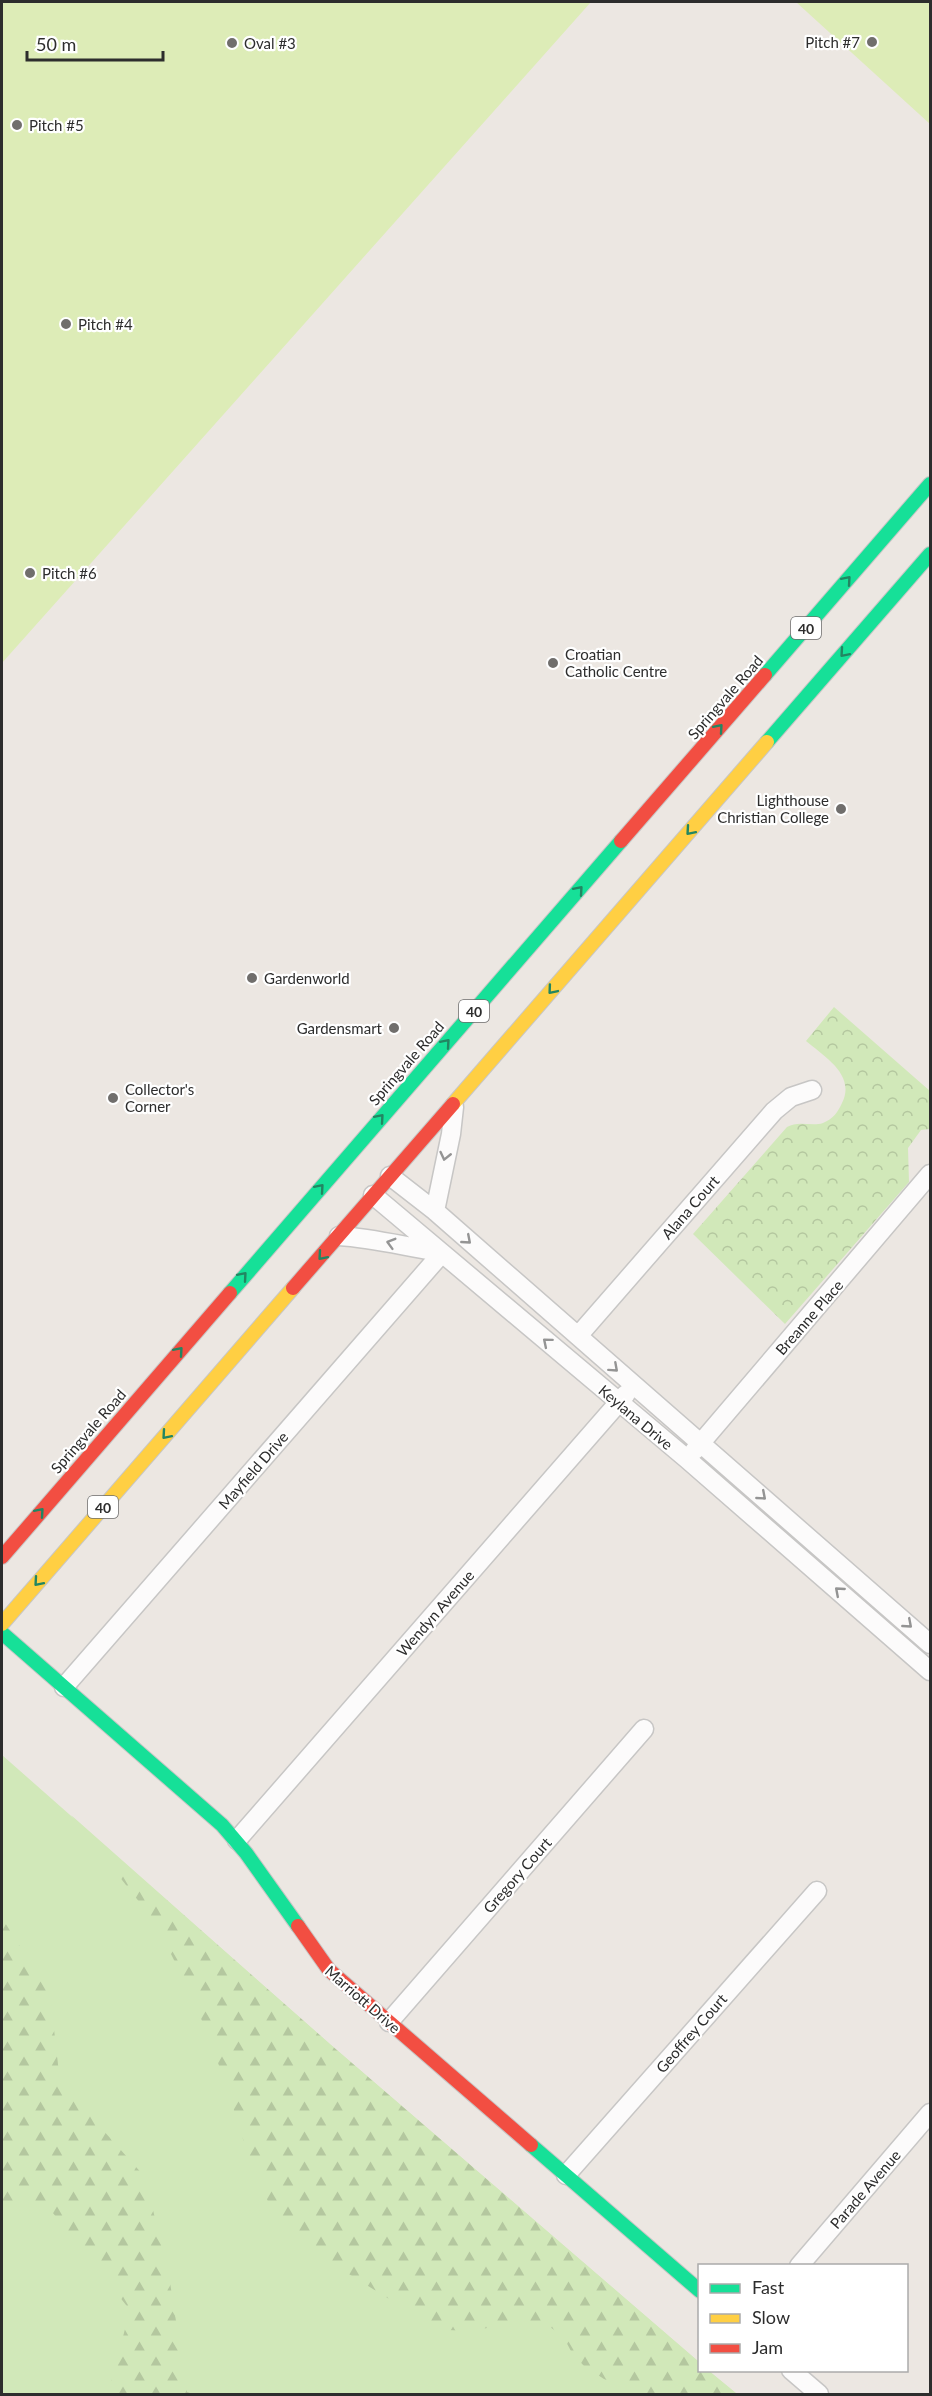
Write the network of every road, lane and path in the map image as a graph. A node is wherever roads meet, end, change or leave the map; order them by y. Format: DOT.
graph roads {
  1 [pos="930,484"];
  2 [pos="930,554"];
  3 [pos="812,1090"];
  4 [pos="454,1102"];
  5 [pos="385,1173"];
  6 [pos="930,1174"];
  7 [pos="369,1192"];
  8 [pos="435,1211"];
  9 [pos="339,1236"];
  10 [pos="442,1253"];
  11 [pos="578,1336"];
  12 [pos="633,1385"];
  13 [pos="619,1402"];
  14 [pos="701,1442"];
  15 [pos="687,1459"];
  16 [pos="2,1557"];
  17 [pos="2,1624"];
  18 [pos="2,1633"];
  19 [pos="930,1644"];
  20 [pos="930,1671"];
  21 [pos="64,1687"];
  22 [pos="644,1729"];
  23 [pos="237,1840"];
  24 [pos="817,1891"];
  25 [pos="389,2022"];
  26 [pos="930,2113"];
  27 [pos="566,2175"];
  28 [pos="800,2264"];
  29 [pos="698,2290"];
  30 [pos="793,2372"];
  31 [pos="819,2394"];
  16 -- 1 [label="main road, Springvale Road / 40, one-way"];
  2 -- 4 [label="main road, 40, one-way"];
  3 -- 11 [label="street, Alana Court"];
  4 -- 5 [label="main road, 40"];
  4 -- 8 [label="street, one-way"];
  5 -- 7 [label="main road, 40"];
  5 -- 8 [label="street, Keylana Drive"];
  6 -- 14 [label="street, Breanne Place"];
  7 -- 9 [label="main road, 40"];
  7 -- 10 [label="street, Keylana Drive"];
  8 -- 11 [label="street, Keylana Drive, one-way"];
  10 -- 9 [label="street, one-way"];
  9 -- 17 [label="main road, 40, one-way"];
  13 -- 10 [label="street, Keylana Drive, one-way"];
  10 -- 21 [label="street, Mayfield Drive"];
  11 -- 12 [label="street, Keylana Drive, one-way"];
  12 -- 13 [label="street, Wendyn Avenue"];
  12 -- 14 [label="street, Keylana Drive"];
  13 -- 15 [label="street, Keylana Drive"];
  13 -- 23 [label="street, Wendyn Avenue"];
  14 -- 15 [label="street, Breanne Place"];
  14 -- 19 [label="street, Keylana Drive, one-way"];
  20 -- 15 [label="street, Keylana Drive, one-way"];
  18 -- 21 [label="main road, Marriott Drive"];
  21 -- 23 [label="main road, Marriott Drive"];
  22 -- 25 [label="street, Gregory Court"];
  23 -- 25 [label="main road, Marriott Drive"];
  24 -- 27 [label="street, Geoffrey Court"];
  25 -- 27 [label="main road, Marriott Drive"];
  26 -- 28 [label="street, Parade Avenue"];
  27 -- 29 [label="main road, Marriott Drive"];
  30 -- 31 [label="street"];
}
